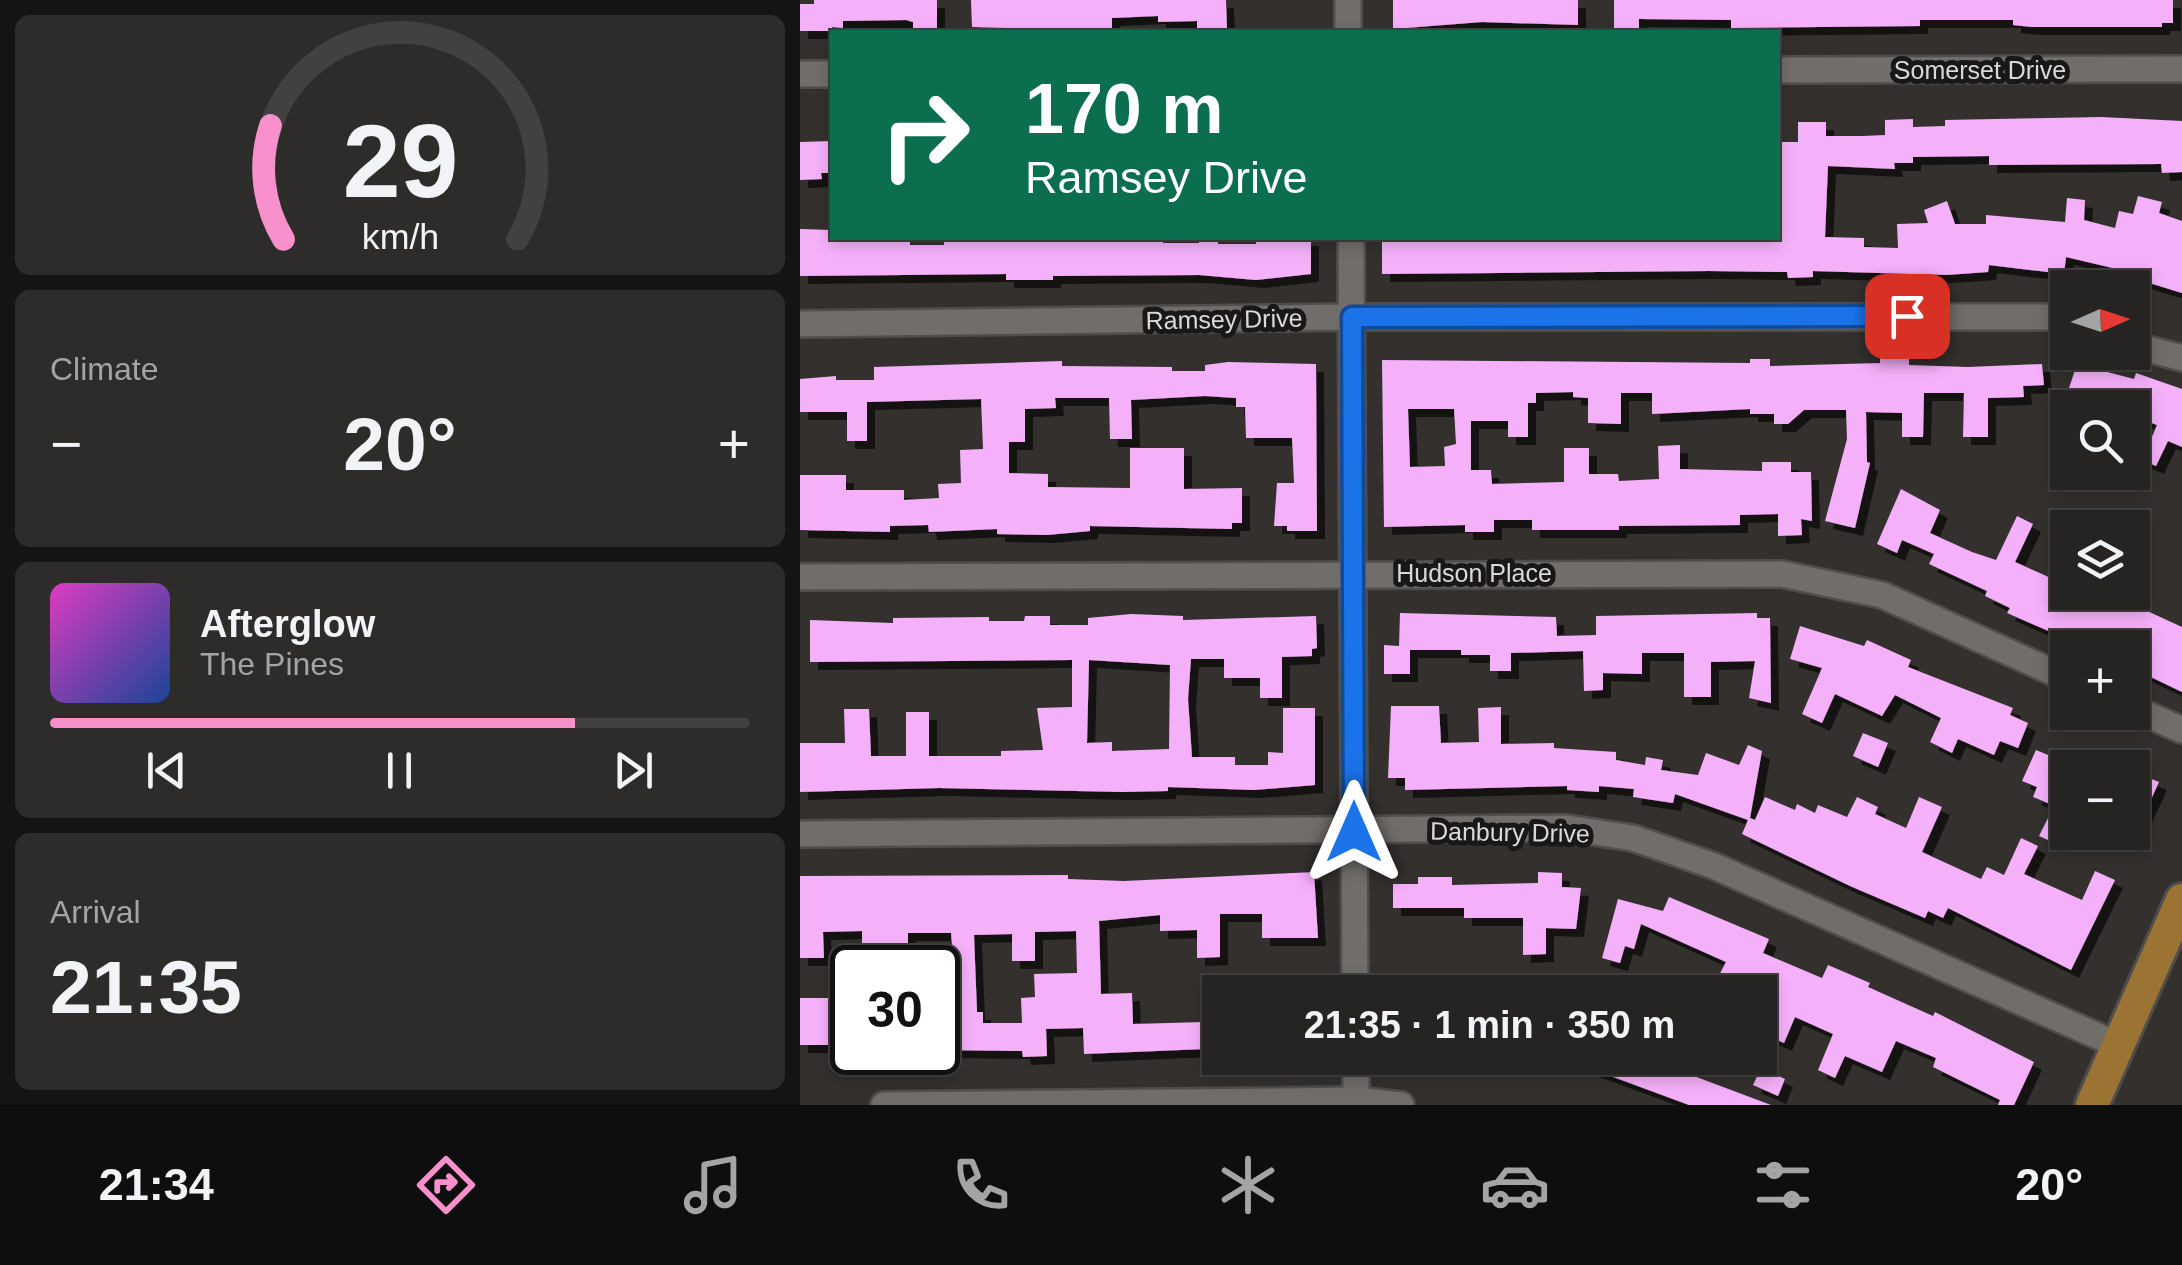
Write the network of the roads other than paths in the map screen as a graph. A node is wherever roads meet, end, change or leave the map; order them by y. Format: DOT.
graph roads {
  1 [pos="1348,0"];
  2 [pos="1348,30"];
  3 [pos="1780,70"];
  4 [pos="2182,70"];
  5 [pos="800,74"];
  6 [pos="830,74"];
  7 [pos="1351,240"];
  8 [pos="1352,317"];
  9 [pos="2050,318"];
  10 [pos="800,324"];
  11 [pos="2150,350"];
  12 [pos="2182,358"];
  13 [pos="1354,573"];
  14 [pos="800,577"];
  15 [pos="2050,670"];
  16 [pos="2150,716"];
  17 [pos="2182,730"];
  18 [pos="1354,832"];
  19 [pos="800,834"];
  20 [pos="2182,900"];
  21 [pos="1355,975"];
  22 [pos="2118,1045"];
  23 [pos="1356,1075"];
  24 [pos="1356,1100"];
  25 [pos="1128,1104"];
  26 [pos="884,1105"];
  27 [pos="1401,1105"];
  28 [pos="2092,1105"];
  1 -- 2 [label="street"];
  3 -- 4 [label="street, Somerset Drive"];
  5 -- 6 [label="street"];
  7 -- 8 [label="street"];
  8 -- 9 [label="street, Ramsey Drive"];
  8 -- 10 [label="street, Ramsey Drive"];
  8 -- 13 [label="street"];
  11 -- 12 [label="street"];
  13 -- 14 [label="street, Hudson Place"];
  13 -- 15 [label="street, Hudson Place"];
  13 -- 18 [label="street"];
  16 -- 17 [label="street"];
  18 -- 19 [label="street, Danbury Drive"];
  18 -- 21 [label="street"];
  18 -- 22 [label="street, Danbury Drive"];
  20 -- 22 [label="main road"];
  22 -- 28 [label="main road"];
  23 -- 24 [label="street"];
  24 -- 25 [label="street"];
  24 -- 27 [label="street"];
  25 -- 26 [label="street"];
}
